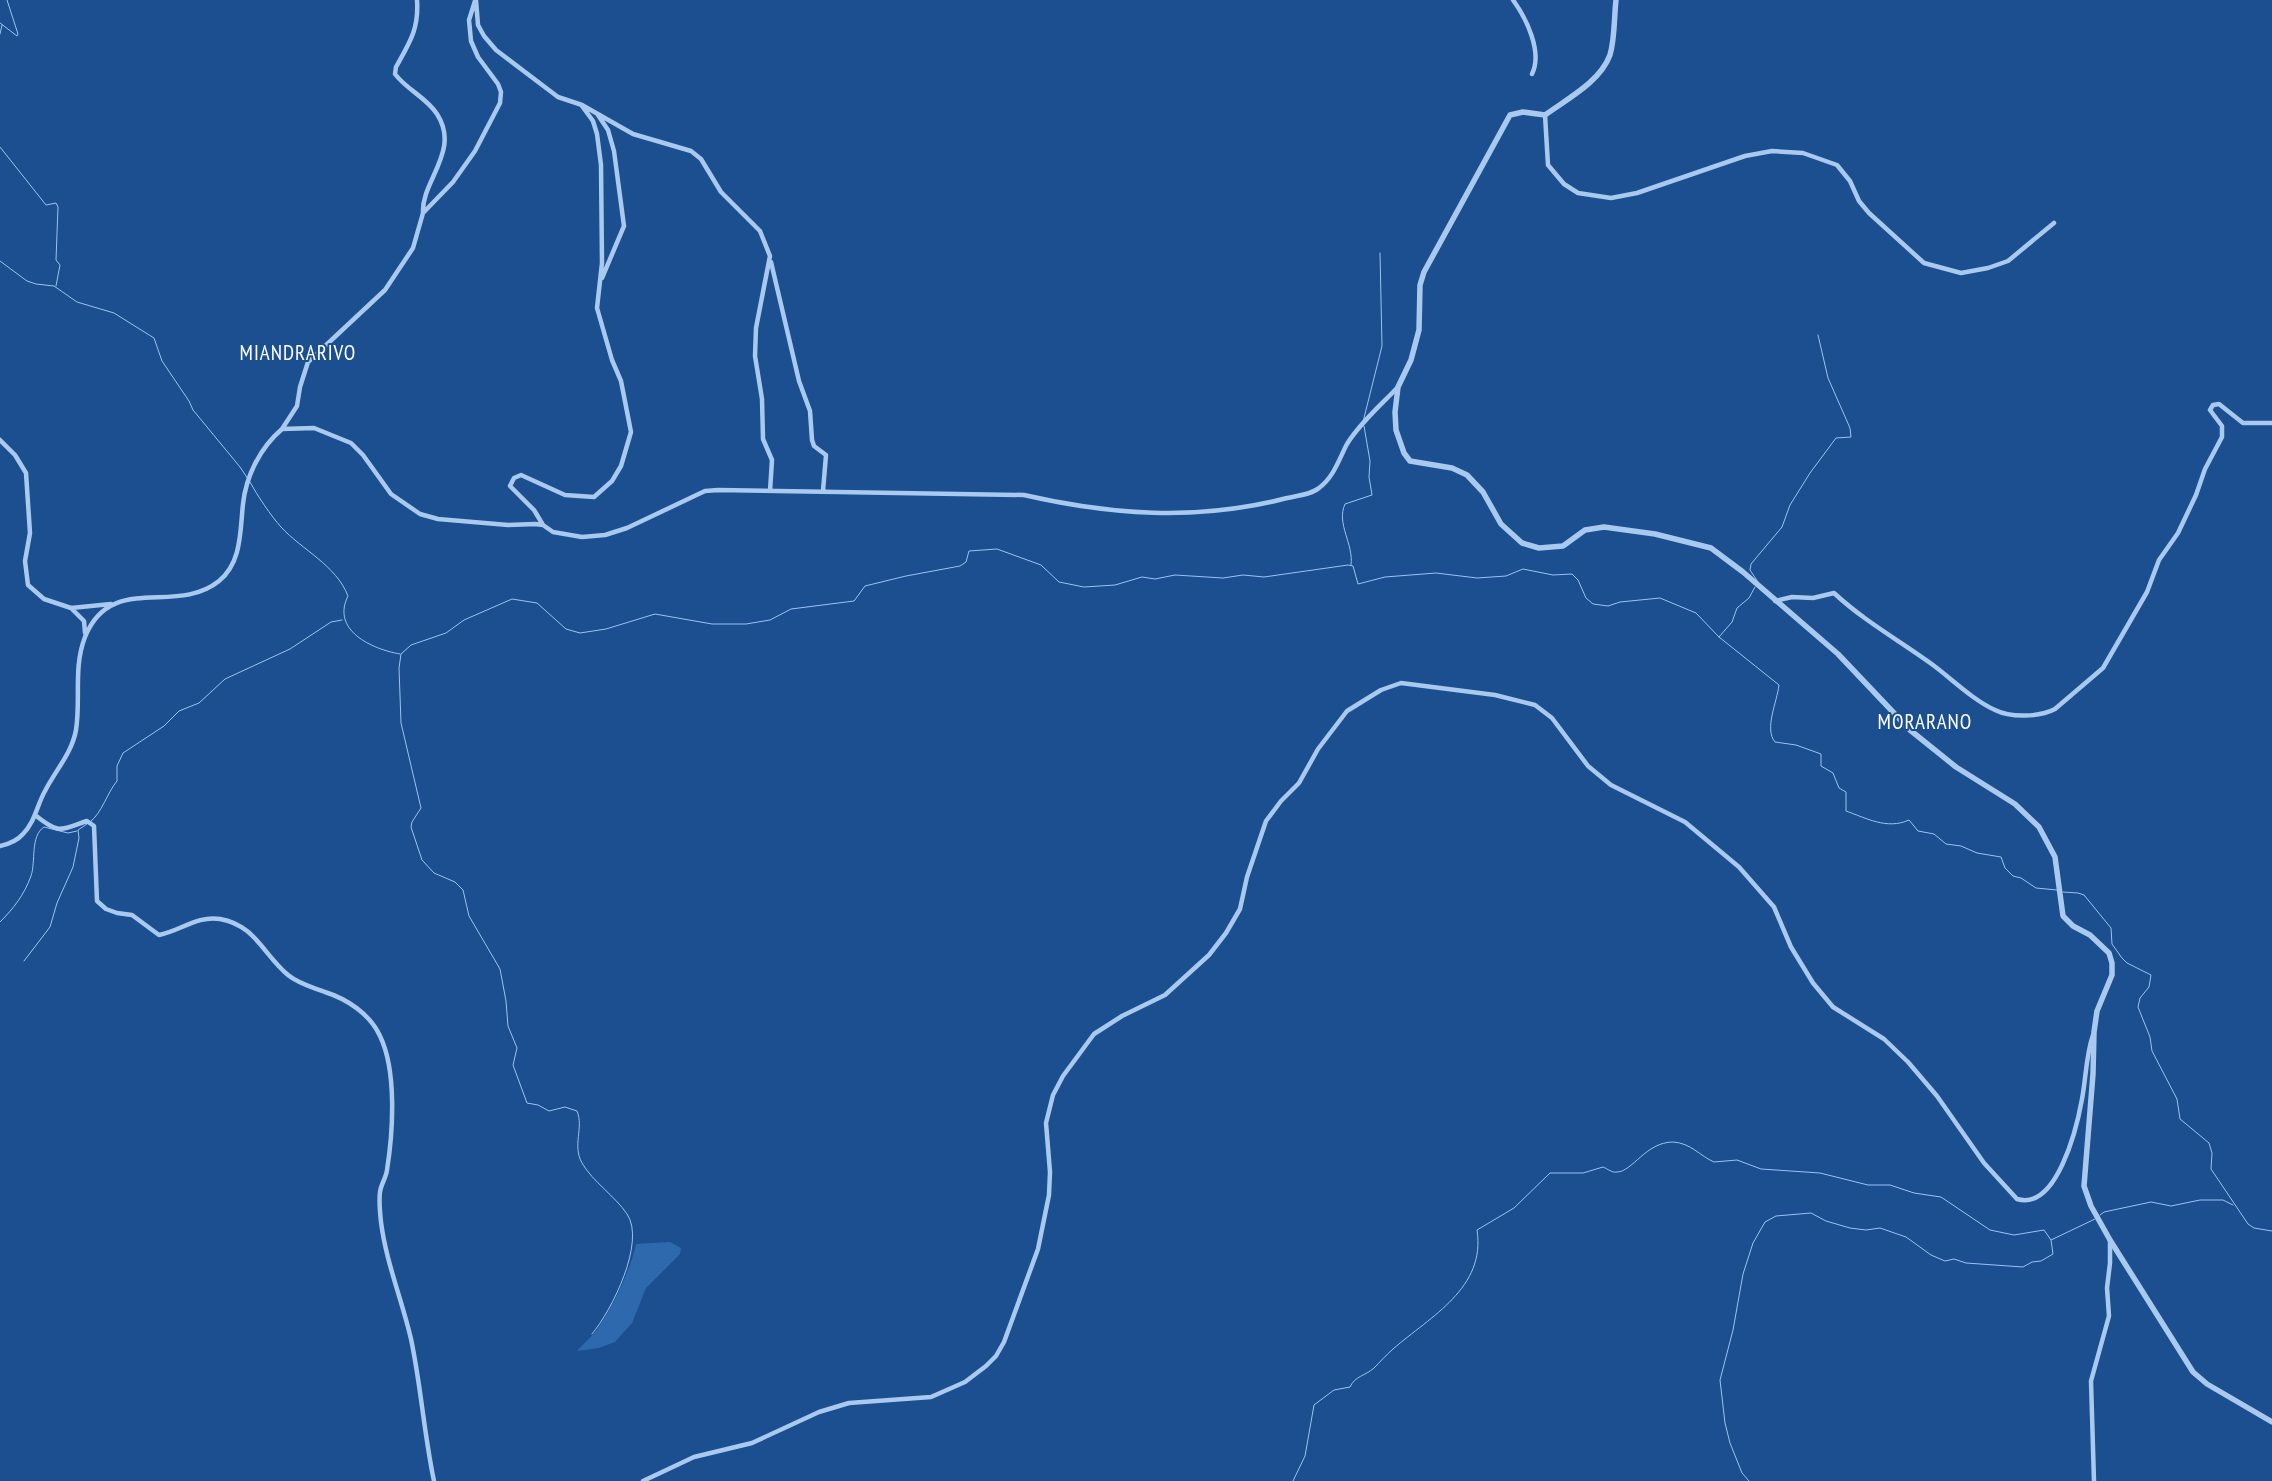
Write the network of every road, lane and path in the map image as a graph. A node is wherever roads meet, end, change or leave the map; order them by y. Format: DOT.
graph roads {
  1 [pos="417,0"];
  2 [pos="476,0"];
  3 [pos="1513,0"];
  4 [pos="1616,0"];
  5 [pos="1532,74"];
  6 [pos="582,105"];
  7 [pos="597,113"];
  8 [pos="1544,115"];
  9 [pos="423,213"];
  10 [pos="2054,223"];
  11 [pos="770,256"];
  12 [pos="599,284"];
  13 [pos="1398,387"];
  14 [pos="2272,423"];
  15 [pos="282,429"];
  16 [pos="0,440"];
  17 [pos="770,491"];
  18 [pos="823,491"];
  19 [pos="543,525"];
  20 [pos="1775,601"];
  21 [pos="112,604"];
  22 [pos="71,608"];
  23 [pos="85,637"];
  24 [pos="35,815"];
  25 [pos="0,846"];
  26 [pos="2094,1032"];
  27 [pos="2110,1240"];
  28 [pos="2272,1422"];
  29 [pos="434,1481"];
  30 [pos="643,1481"];
  31 [pos="2094,1481"];
  1 -- 9 [label="street"];
  2 -- 6 [label="street"];
  2 -- 9 [label="street"];
  3 -- 5 [label="street"];
  4 -- 8 [label="street"];
  6 -- 7 [label="street"];
  6 -- 12 [label="street"];
  7 -- 11 [label="street"];
  7 -- 12 [label="street"];
  8 -- 10 [label="street"];
  8 -- 13 [label="street"];
  9 -- 15 [label="street"];
  11 -- 17 [label="street"];
  11 -- 18 [label="street"];
  12 -- 19 [label="street"];
  13 -- 18 [label="street"];
  13 -- 20 [label="street"];
  14 -- 20 [label="street"];
  15 -- 19 [label="street"];
  15 -- 21 [label="street"];
  16 -- 22 [label="street"];
  17 -- 18 [label="street"];
  17 -- 19 [label="street"];
  20 -- 26 [label="street"];
  21 -- 22 [label="street"];
  21 -- 23 [label="street"];
  22 -- 23 [label="street"];
  23 -- 24 [label="street"];
  24 -- 25 [label="street"];
  24 -- 29 [label="street"];
  26 -- 27 [label="street"];
  26 -- 30 [label="street"];
  27 -- 28 [label="street"];
  27 -- 31 [label="street"];
}
